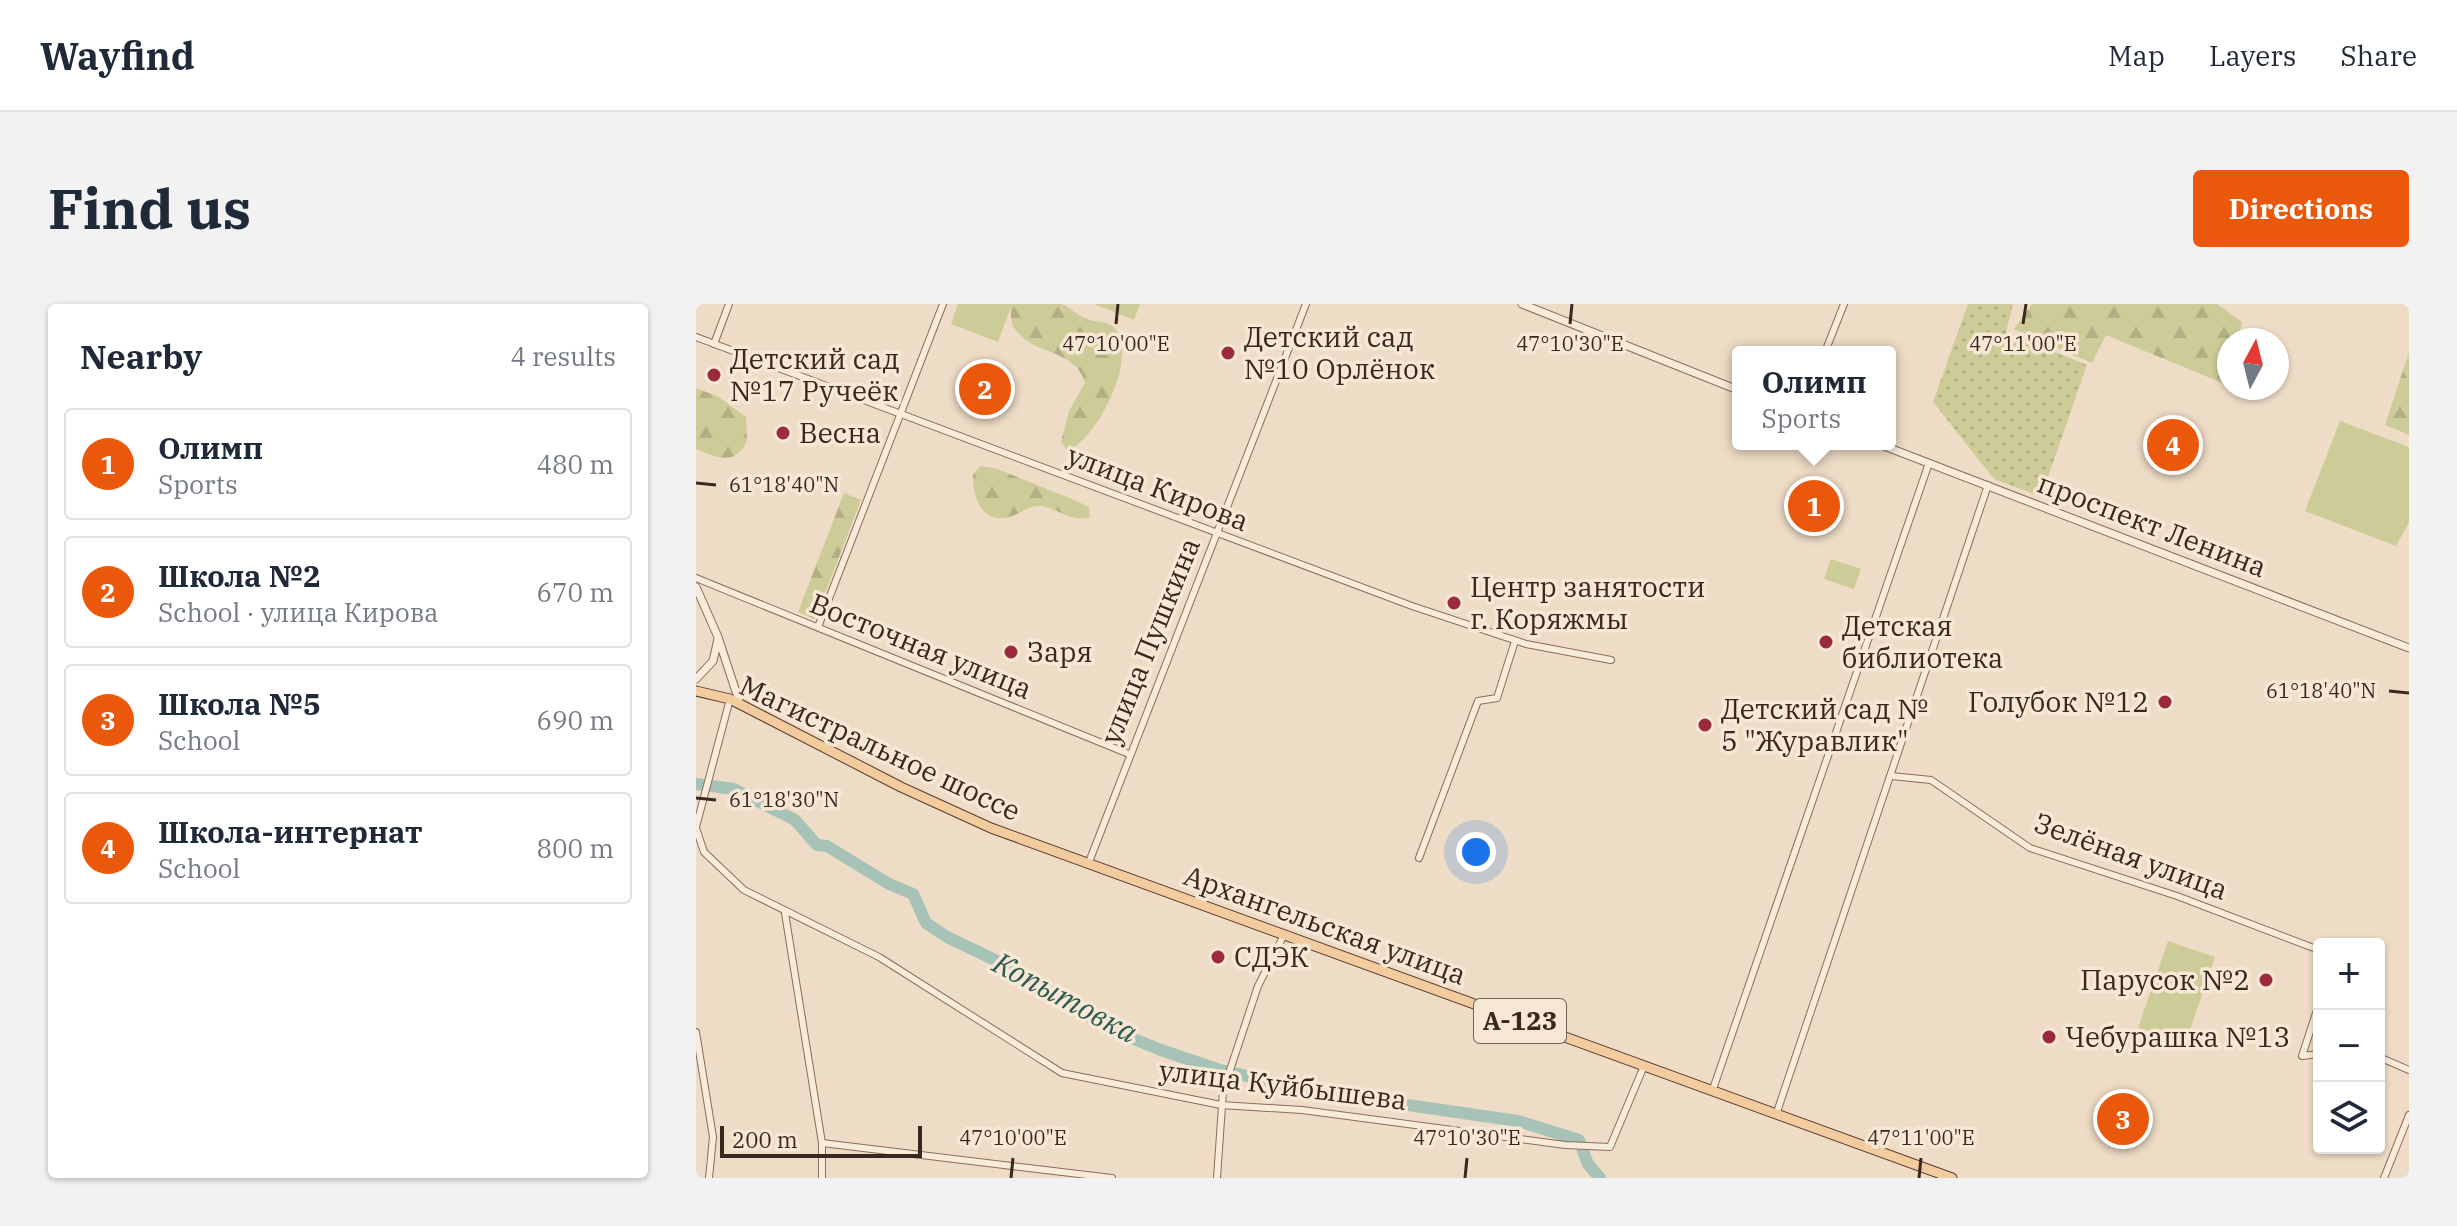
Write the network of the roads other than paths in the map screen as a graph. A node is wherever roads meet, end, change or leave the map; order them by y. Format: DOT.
graph roads {
  1 [pos="729,304"];
  2 [pos="943,304"];
  3 [pos="1306,304"];
  4 [pos="1522,304"];
  5 [pos="1844,304"];
  6 [pos="696,337"];
  7 [pos="714,344"];
  8 [pos="1827,346"];
  9 [pos="1732,388"];
  10 [pos="900,415"];
  11 [pos="1895,450"];
  12 [pos="1929,463"];
  13 [pos="1988,485"];
  14 [pos="1215,535"];
  15 [pos="696,578"];
  16 [pos="696,587"];
  17 [pos="818,627"];
  18 [pos="718,637"];
  19 [pos="1515,641"];
  20 [pos="2409,648"];
  21 [pos="1611,660"];
  22 [pos="696,679"];
  23 [pos="696,691"];
  24 [pos="735,702"];
  25 [pos="1129,754"];
  26 [pos="1891,776"];
  27 [pos="696,827"];
  28 [pos="1419,858"];
  29 [pos="1089,862"];
  30 [pos="785,912"];
  31 [pos="1284,935"];
  32 [pos="2313,948"];
  33 [pos="2313,1022"];
  34 [pos="696,1032"];
  35 [pos="2313,1055"];
  36 [pos="2385,1060"];
  37 [pos="1644,1066"];
  38 [pos="2409,1070"];
  39 [pos="1713,1089"];
  40 [pos="1221,1105"];
  41 [pos="1777,1112"];
  42 [pos="2409,1115"];
  43 [pos="822,1143"];
  44 [pos="709,1178"];
  45 [pos="822,1178"];
  46 [pos="1112,1178"];
  47 [pos="1217,1178"];
  48 [pos="1952,1178"];
  49 [pos="2384,1178"];
  1 -- 7 [label="street"];
  2 -- 10 [label="street"];
  3 -- 14 [label="street, улица Пушкина"];
  4 -- 9 [label="street"];
  5 -- 8 [label="street"];
  6 -- 7 [label="street, улица Кирова"];
  7 -- 10 [label="street, улица Кирова"];
  10 -- 14 [label="street, улица Кирова"];
  10 -- 17 [label="street"];
  11 -- 12 [label="street, проспект Ленина"];
  12 -- 13 [label="street, проспект Ленина"];
  12 -- 39 [label="street"];
  13 -- 20 [label="street, проспект Ленина"];
  13 -- 26 [label="street"];
  14 -- 19 [label="street, улица Кирова"];
  14 -- 25 [label="street, улица Пушкина"];
  15 -- 17 [label="street, Восточная улица"];
  16 -- 18 [label="street"];
  17 -- 25 [label="street, Восточная улица"];
  18 -- 22 [label="street"];
  18 -- 24 [label="street"];
  19 -- 21 [label="street, улица Кирова"];
  19 -- 28 [label="street"];
  23 -- 24 [label="main road, Магистральное шоссе / А-123"];
  24 -- 27 [label="street, улица Куйбышева"];
  24 -- 29 [label="main road, Магистральное шоссе / А-123"];
  25 -- 29 [label="street, улица Пушкина"];
  26 -- 32 [label="street, Зелёная улица"];
  26 -- 41 [label="street"];
  27 -- 30 [label="street, улица Куйбышева"];
  29 -- 31 [label="main road, Архангельская улица / А-123"];
  30 -- 40 [label="street, улица Куйбышева"];
  30 -- 43 [label="street"];
  31 -- 37 [label="main road, Архангельская улица / А-123"];
  31 -- 40 [label="street"];
  33 -- 35 [label="street"];
  34 -- 44 [label="street"];
  36 -- 38 [label="street"];
  37 -- 39 [label="main road, Архангельская улица / А-123"];
  37 -- 40 [label="street, улица Куйбышева"];
  39 -- 41 [label="main road, Архангельская улица / А-123"];
  40 -- 47 [label="street"];
  41 -- 48 [label="main road, Архангельская улица / А-123"];
  42 -- 49 [label="street"];
  43 -- 45 [label="street"];
  43 -- 46 [label="street"];
}
